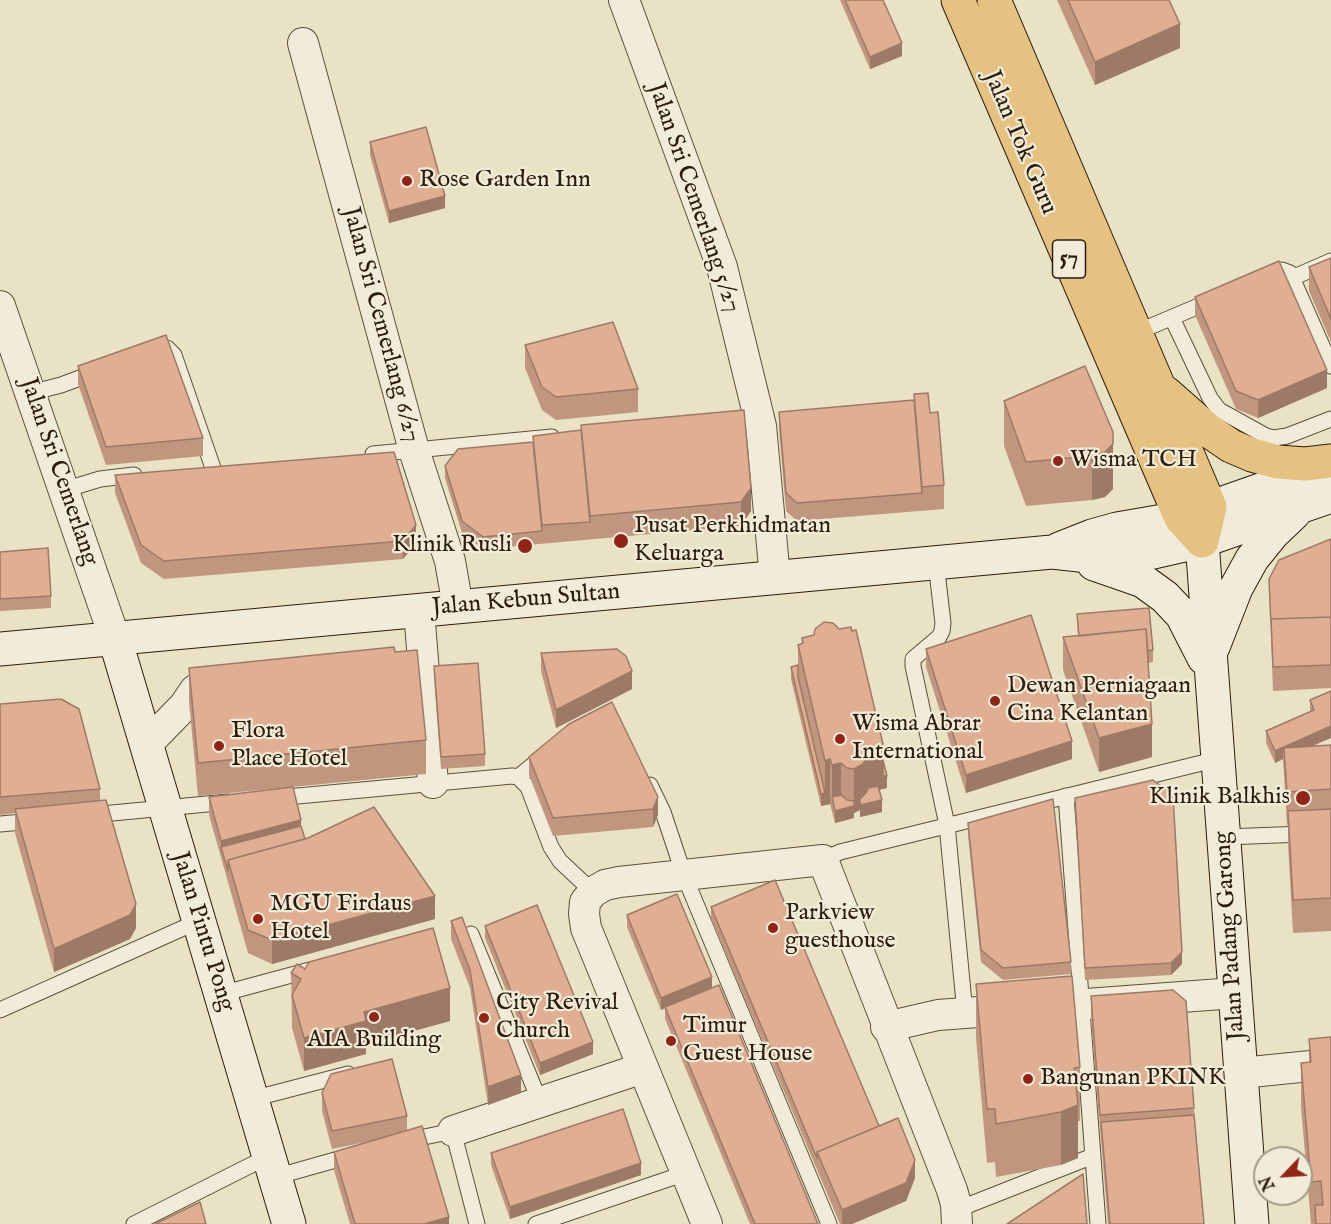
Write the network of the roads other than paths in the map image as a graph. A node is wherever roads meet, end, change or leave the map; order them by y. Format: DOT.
graph roads {
  1 [pos="624,0"];
  2 [pos="958,0"];
  3 [pos="993,0"];
  4 [pos="303,43"];
  5 [pos="1331,261"];
  6 [pos="1292,278"];
  7 [pos="1256,281"];
  8 [pos="1224,295"];
  9 [pos="0,306"];
  10 [pos="1172,318"];
  11 [pos="1135,333"];
  12 [pos="139,356"];
  13 [pos="1331,366"];
  14 [pos="105,369"];
  15 [pos="1158,386"];
  16 [pos="30,393"];
  17 [pos="1331,419"];
  18 [pos="563,436"];
  19 [pos="414,450"];
  20 [pos="355,456"];
  21 [pos="1331,463"];
  22 [pos="213,468"];
  23 [pos="146,474"];
  24 [pos="64,490"];
  25 [pos="1331,496"];
  26 [pos="1300,508"];
  27 [pos="1197,522"];
  28 [pos="1063,553"];
  29 [pos="936,563"];
  30 [pos="775,578"];
  31 [pos="458,607"];
  32 [pos="419,611"];
  33 [pos="115,639"];
  34 [pos="0,649"];
  35 [pos="1211,664"];
  36 [pos="250,682"];
  37 [pos="147,744"];
  38 [pos="553,748"];
  39 [pos="1218,759"];
  40 [pos="644,772"];
  41 [pos="518,777"];
  42 [pos="433,783"];
  43 [pos="1066,796"];
  44 [pos="165,808"];
  45 [pos="71,817"];
  46 [pos="47,819"];
  47 [pos="0,824"];
  48 [pos="947,825"];
  49 [pos="1331,833"];
  50 [pos="1224,837"];
  51 [pos="823,860"];
  52 [pos="684,875"];
  53 [pos="593,892"];
  54 [pos="199,921"];
  55 [pos="471,934"];
  56 [pos="322,967"];
  57 [pos="1235,993"];
  58 [pos="220,994"];
  59 [pos="1082,1004"];
  60 [pos="0,1010"];
  61 [pos="965,1013"];
  62 [pos="886,1026"];
  63 [pos="1331,1064"];
  64 [pos="643,1068"];
  65 [pos="366,1069"];
  66 [pos="1241,1073"];
  67 [pos="252,1099"];
  68 [pos="540,1102"];
  69 [pos="453,1131"];
  70 [pos="389,1145"];
  71 [pos="366,1152"];
  72 [pos="1093,1156"];
  73 [pos="272,1167"];
  74 [pos="686,1173"];
  75 [pos="957,1217"];
  76 [pos="134,1224"];
  77 [pos="289,1224"];
  78 [pos="477,1224"];
  79 [pos="536,1224"];
  80 [pos="707,1224"];
  81 [pos="830,1224"];
  82 [pos="1098,1224"];
  83 [pos="1252,1224"];
  1 -- 30 [label="street, Jalan Sri Cemerlang 5/27"];
  2 -- 27 [label="main road, Jalan Tok Guru / 57"];
  3 -- 11 [label="main road, Jalan Tok Guru / 57"];
  4 -- 19 [label="street, Jalan Sri Cemerlang 6/27"];
  5 -- 6 [label="lane"];
  6 -- 7 [label="lane"];
  6 -- 13 [label="lane"];
  8 -- 10 [label="lane"];
  9 -- 16 [label="street, Jalan Sri Cemerlang"];
  10 -- 11 [label="lane"];
  10 -- 17 [label="lane"];
  11 -- 15 [label="main road, Jalan Tok Guru / 57"];
  12 -- 22 [label="lane"];
  14 -- 16 [label="lane"];
  15 -- 21 [label="main road"];
  15 -- 27 [label="main road, Jalan Tok Guru / 57"];
  16 -- 24 [label="street, Jalan Sri Cemerlang"];
  18 -- 19 [label="lane"];
  19 -- 20 [label="lane"];
  19 -- 31 [label="street, Jalan Sri Cemerlang 6/27"];
  21 -- 27 [label="main road"];
  23 -- 24 [label="lane"];
  24 -- 33 [label="street, Jalan Sri Cemerlang"];
  25 -- 26 [label="main road"];
  26 -- 27 [label="main road"];
  26 -- 35 [label="main road"];
  27 -- 28 [label="main road, Jalan Kebun Sultan"];
  27 -- 35 [label="main road, Jalan Padang Garong"];
  28 -- 29 [label="main road, Jalan Kebun Sultan"];
  28 -- 35 [label="main road"];
  29 -- 30 [label="main road, Jalan Kebun Sultan"];
  29 -- 48 [label="lane"];
  30 -- 31 [label="main road, Jalan Kebun Sultan"];
  31 -- 32 [label="main road, Jalan Kebun Sultan"];
  32 -- 33 [label="main road, Jalan Kebun Sultan"];
  32 -- 42 [label="street"];
  33 -- 34 [label="main road, Jalan Kebun Sultan"];
  33 -- 37 [label="main road, Jalan Pintu Pong"];
  35 -- 39 [label="main road, Jalan Padang Garong"];
  36 -- 37 [label="street"];
  37 -- 44 [label="main road, Jalan Pintu Pong"];
  38 -- 41 [label="lane"];
  39 -- 43 [label="lane"];
  39 -- 50 [label="main road, Jalan Padang Garong"];
  40 -- 52 [label="lane"];
  41 -- 42 [label="lane"];
  41 -- 53 [label="lane"];
  42 -- 44 [label="lane"];
  43 -- 48 [label="lane"];
  43 -- 59 [label="lane"];
  44 -- 45 [label="lane"];
  44 -- 54 [label="main road, Jalan Pintu Pong"];
  46 -- 47 [label="lane"];
  48 -- 51 [label="lane"];
  48 -- 61 [label="lane"];
  49 -- 50 [label="lane"];
  50 -- 57 [label="main road, Jalan Padang Garong"];
  51 -- 52 [label="street"];
  51 -- 62 [label="street"];
  52 -- 53 [label="street"];
  52 -- 81 [label="lane"];
  53 -- 64 [label="street"];
  54 -- 58 [label="main road, Jalan Pintu Pong"];
  54 -- 60 [label="lane"];
  55 -- 68 [label="lane"];
  56 -- 58 [label="lane"];
  57 -- 59 [label="street"];
  57 -- 66 [label="main road, Jalan Padang Garong"];
  58 -- 67 [label="main road, Jalan Pintu Pong"];
  59 -- 61 [label="street"];
  59 -- 72 [label="lane"];
  61 -- 62 [label="street"];
  62 -- 75 [label="street"];
  63 -- 66 [label="street"];
  64 -- 68 [label="street"];
  64 -- 74 [label="street"];
  65 -- 67 [label="lane"];
  66 -- 83 [label="main road, Jalan Padang Garong"];
  67 -- 73 [label="main road, Jalan Pintu Pong"];
  68 -- 69 [label="street"];
  69 -- 70 [label="lane"];
  69 -- 78 [label="lane"];
  71 -- 73 [label="lane"];
  72 -- 75 [label="lane"];
  72 -- 82 [label="lane"];
  73 -- 76 [label="lane"];
  73 -- 77 [label="main road, Jalan Pintu Pong"];
  74 -- 79 [label="lane"];
  74 -- 80 [label="street"];
}
